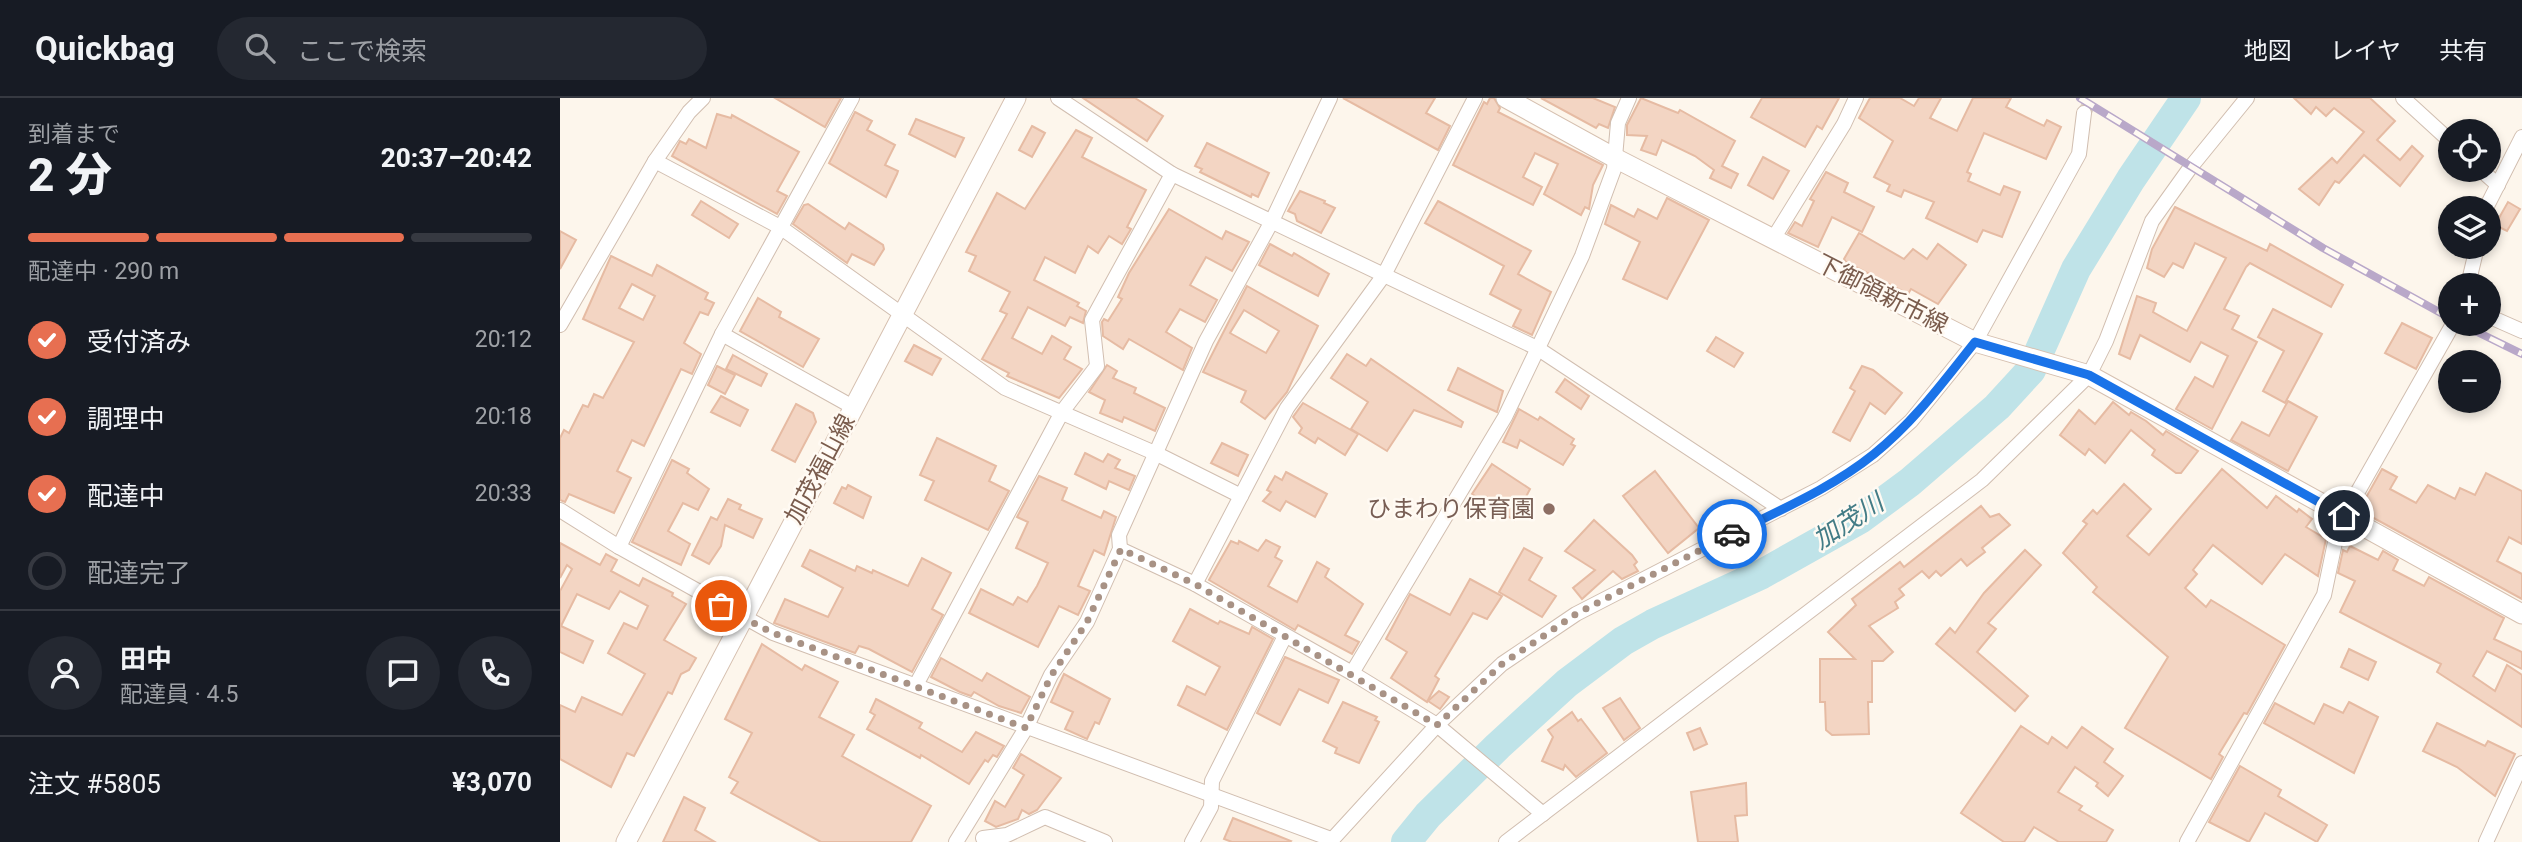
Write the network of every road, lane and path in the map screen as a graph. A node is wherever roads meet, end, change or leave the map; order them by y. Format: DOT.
graph roads {
  1 [pos="703,98"];
  2 [pos="852,98"];
  3 [pos="1016,98"];
  4 [pos="1058,98"];
  5 [pos="1330,98"];
  6 [pos="1475,98"];
  7 [pos="1506,98"];
  8 [pos="1629,98"];
  9 [pos="1856,98"];
  10 [pos="2247,98"];
  11 [pos="2403,98"];
  12 [pos="2084,113"];
  13 [pos="2438,130"];
  14 [pos="2522,137"];
  15 [pos="1615,158"];
  16 [pos="655,161"];
  17 [pos="1172,174"];
  18 [pos="2495,182"];
  19 [pos="2498,185"];
  20 [pos="2492,196"];
  21 [pos="1272,221"];
  22 [pos="780,227"];
  23 [pos="1773,239"];
  24 [pos="1384,275"];
  25 [pos="901,316"];
  26 [pos="2501,322"];
  27 [pos="560,325"];
  28 [pos="2522,331"];
  29 [pos="722,334"];
  30 [pos="2447,336"];
  31 [pos="1981,343"];
  32 [pos="1537,348"];
  33 [pos="2080,372"];
  34 [pos="853,407"];
  35 [pos="1062,412"];
  36 [pos="1157,454"];
  37 [pos="1241,496"];
  38 [pos="1781,509"];
  39 [pos="560,510"];
  40 [pos="2344,516"];
  41 [pos="620,547"];
  42 [pos="1121,549"];
  43 [pos="1195,584"];
  44 [pos="2522,614"];
  45 [pos="742,617"];
  46 [pos="1286,636"];
  47 [pos="1352,673"];
  48 [pos="916,685"];
  49 [pos="1026,728"];
  50 [pos="1440,728"];
  51 [pos="2522,765"];
  52 [pos="1211,795"];
  53 [pos="1543,814"];
  54 [pos="966,824"];
  55 [pos="983,840"];
  56 [pos="1330,841"];
  57 [pos="626,842"];
  58 [pos="956,842"];
  59 [pos="1105,842"];
  60 [pos="1192,842"];
  61 [pos="1506,842"];
  62 [pos="2187,842"];
  63 [pos="2486,842"];
  1 -- 16 [label="street"];
  2 -- 22 [label="street"];
  3 -- 25 [label="main road, 加茂福山線"];
  4 -- 17 [label="street"];
  5 -- 21 [label="street"];
  6 -- 24 [label="street"];
  7 -- 15 [label="main road, 下御領新市線"];
  8 -- 15 [label="street"];
  9 -- 23 [label="street"];
  10 -- 33 [label="street"];
  11 -- 13 [label="street"];
  12 -- 31 [label="street"];
  14 -- 19 [label="street"];
  15 -- 23 [label="main road, 下御領新市線"];
  15 -- 32 [label="street"];
  16 -- 22 [label="street"];
  16 -- 27 [label="street"];
  17 -- 21 [label="street"];
  17 -- 35 [label="street"];
  18 -- 19 [label="street"];
  19 -- 20 [label="street"];
  21 -- 24 [label="street"];
  21 -- 36 [label="street"];
  22 -- 25 [label="street"];
  22 -- 29 [label="street"];
  23 -- 31 [label="main road, 下御領新市線"];
  24 -- 32 [label="street"];
  24 -- 37 [label="street"];
  25 -- 34 [label="main road, 加茂福山線"];
  25 -- 35 [label="street"];
  26 -- 28 [label="street"];
  29 -- 34 [label="street"];
  29 -- 41 [label="street"];
  30 -- 40 [label="street"];
  31 -- 33 [label="main road, 下御領新市線"];
  31 -- 38 [label="street"];
  32 -- 38 [label="street"];
  32 -- 47 [label="street"];
  33 -- 40 [label="main road, 下御領新市線"];
  33 -- 53 [label="street"];
  34 -- 45 [label="main road, 加茂福山線"];
  35 -- 36 [label="street"];
  35 -- 48 [label="street"];
  36 -- 37 [label="street"];
  36 -- 42 [label="street"];
  37 -- 43 [label="street"];
  38 -- 50 [label="street"];
  39 -- 41 [label="street"];
  40 -- 44 [label="main road, 下御領新市線"];
  40 -- 62 [label="street"];
  41 -- 45 [label="street"];
  42 -- 43 [label="street"];
  42 -- 49 [label="street"];
  43 -- 46 [label="street"];
  45 -- 48 [label="street"];
  45 -- 57 [label="main road, 加茂福山線"];
  46 -- 47 [label="street"];
  46 -- 52 [label="street"];
  47 -- 50 [label="street"];
  48 -- 49 [label="street"];
  49 -- 52 [label="street"];
  49 -- 54 [label="street"];
  50 -- 53 [label="street"];
  50 -- 56 [label="street"];
  51 -- 63 [label="street"];
  52 -- 56 [label="street"];
  52 -- 60 [label="street"];
  53 -- 61 [label="street"];
  54 -- 55 [label="street"];
  54 -- 58 [label="street"];
  55 -- 59 [label="street"];
}
